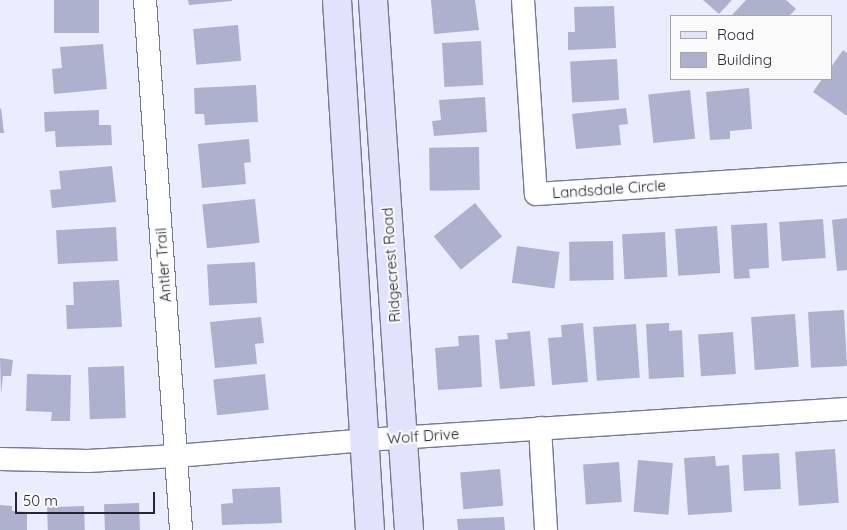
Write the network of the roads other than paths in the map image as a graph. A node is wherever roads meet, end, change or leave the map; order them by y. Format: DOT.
graph roads {
  1 [pos="145,0"];
  2 [pos="337,0"];
  3 [pos="373,0"];
  4 [pos="523,0"];
  5 [pos="847,174"];
  6 [pos="847,409"];
  7 [pos="540,428"];
  8 [pos="402,437"];
  9 [pos="365,440"];
  10 [pos="176,456"];
  11 [pos="0,459"];
  12 [pos="181,530"];
  13 [pos="370,530"];
  14 [pos="409,530"];
  15 [pos="546,530"];
  1 -- 10 [label="street, Antler Trail"];
  2 -- 9 [label="main road"];
  3 -- 8 [label="main road, Ridgecrest Road"];
  4 -- 5 [label="street, Landsdale Circle"];
  6 -- 7 [label="street, Wolf Drive"];
  7 -- 8 [label="street, Wolf Drive"];
  7 -- 15 [label="street"];
  8 -- 9 [label="street, Wolf Drive"];
  8 -- 14 [label="main road, Ridgecrest Road"];
  9 -- 10 [label="street, Wolf Drive"];
  9 -- 13 [label="main road"];
  10 -- 11 [label="street, Wolf Drive"];
  10 -- 12 [label="street, Antler Trail"];
}
